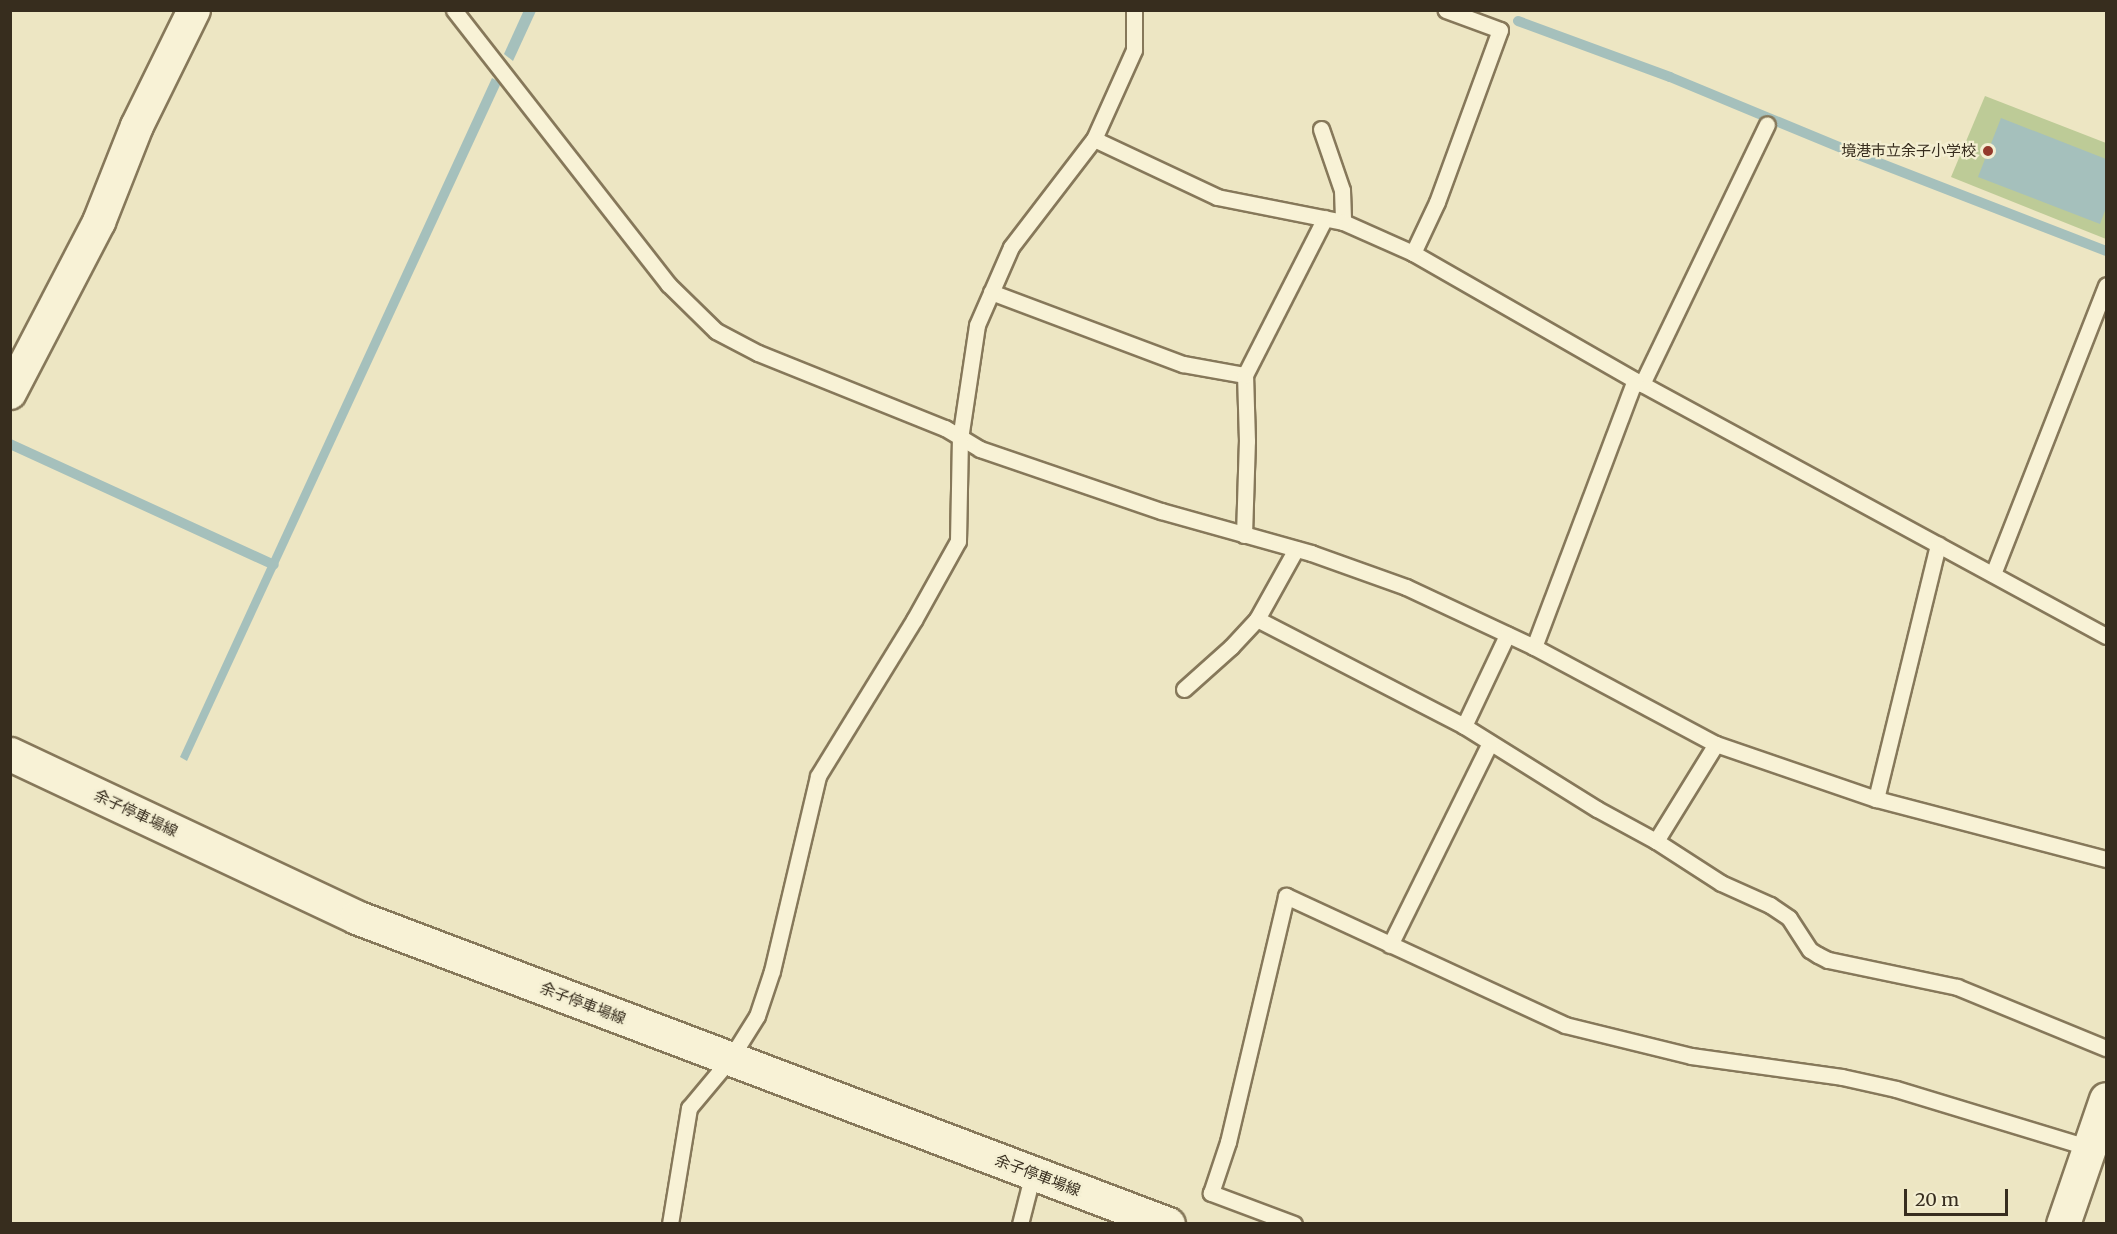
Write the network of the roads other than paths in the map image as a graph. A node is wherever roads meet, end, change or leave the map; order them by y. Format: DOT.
graph roads {
  1 [pos="194,10"];
  2 [pos="454,10"];
  3 [pos="1134,10"];
  4 [pos="1446,10"];
  5 [pos="1767,124"];
  6 [pos="1321,129"];
  7 [pos="1094,139"];
  8 [pos="1325,218"];
  9 [pos="1343,222"];
  10 [pos="1413,253"];
  11 [pos="2106,285"];
  12 [pos="991,292"];
  13 [pos="1245,375"];
  14 [pos="1639,382"];
  15 [pos="10,393"];
  16 [pos="960,439"];
  17 [pos="1244,535"];
  18 [pos="1938,544"];
  19 [pos="1296,549"];
  20 [pos="1993,574"];
  21 [pos="1257,619"];
  22 [pos="1508,635"];
  23 [pos="2106,636"];
  24 [pos="1534,647"];
  25 [pos="1184,689"];
  26 [pos="1464,726"];
  27 [pos="1490,742"];
  28 [pos="1716,744"];
  29 [pos="10,754"];
  30 [pos="1876,799"];
  31 [pos="1656,841"];
  32 [pos="2106,859"];
  33 [pos="1390,945"];
  34 [pos="2106,1048"];
  35 [pos="730,1059"];
  36 [pos="2100,1126"];
  37 [pos="1033,1173"];
  38 [pos="670,1224"];
  39 [pos="1020,1224"];
  40 [pos="1168,1224"];
  41 [pos="1294,1224"];
  42 [pos="2063,1224"];
  1 -- 15 [label="street"];
  2 -- 16 [label="lane"];
  3 -- 7 [label="lane"];
  4 -- 10 [label="lane"];
  5 -- 14 [label="lane"];
  6 -- 9 [label="lane"];
  7 -- 8 [label="lane"];
  7 -- 12 [label="lane"];
  8 -- 9 [label="lane"];
  8 -- 13 [label="lane"];
  9 -- 10 [label="lane"];
  10 -- 14 [label="lane"];
  11 -- 20 [label="lane"];
  12 -- 13 [label="lane"];
  12 -- 16 [label="lane"];
  13 -- 17 [label="lane"];
  14 -- 18 [label="lane"];
  14 -- 24 [label="lane"];
  16 -- 17 [label="lane"];
  16 -- 35 [label="lane"];
  17 -- 19 [label="lane"];
  18 -- 20 [label="lane"];
  18 -- 30 [label="lane"];
  19 -- 21 [label="lane"];
  19 -- 22 [label="lane"];
  20 -- 23 [label="lane"];
  21 -- 25 [label="lane"];
  21 -- 26 [label="lane"];
  22 -- 24 [label="lane"];
  22 -- 26 [label="lane"];
  24 -- 28 [label="lane"];
  26 -- 27 [label="lane"];
  27 -- 31 [label="lane"];
  27 -- 33 [label="lane"];
  28 -- 30 [label="lane"];
  28 -- 31 [label="lane"];
  29 -- 35 [label="main road, 余子停車場線"];
  30 -- 32 [label="lane"];
  31 -- 34 [label="lane"];
  33 -- 36 [label="lane"];
  33 -- 41 [label="lane"];
  35 -- 37 [label="main road, 余子停車場線"];
  35 -- 38 [label="lane"];
  36 -- 42 [label="main road"];
  37 -- 39 [label="lane"];
  37 -- 40 [label="main road, 余子停車場線"];
}
